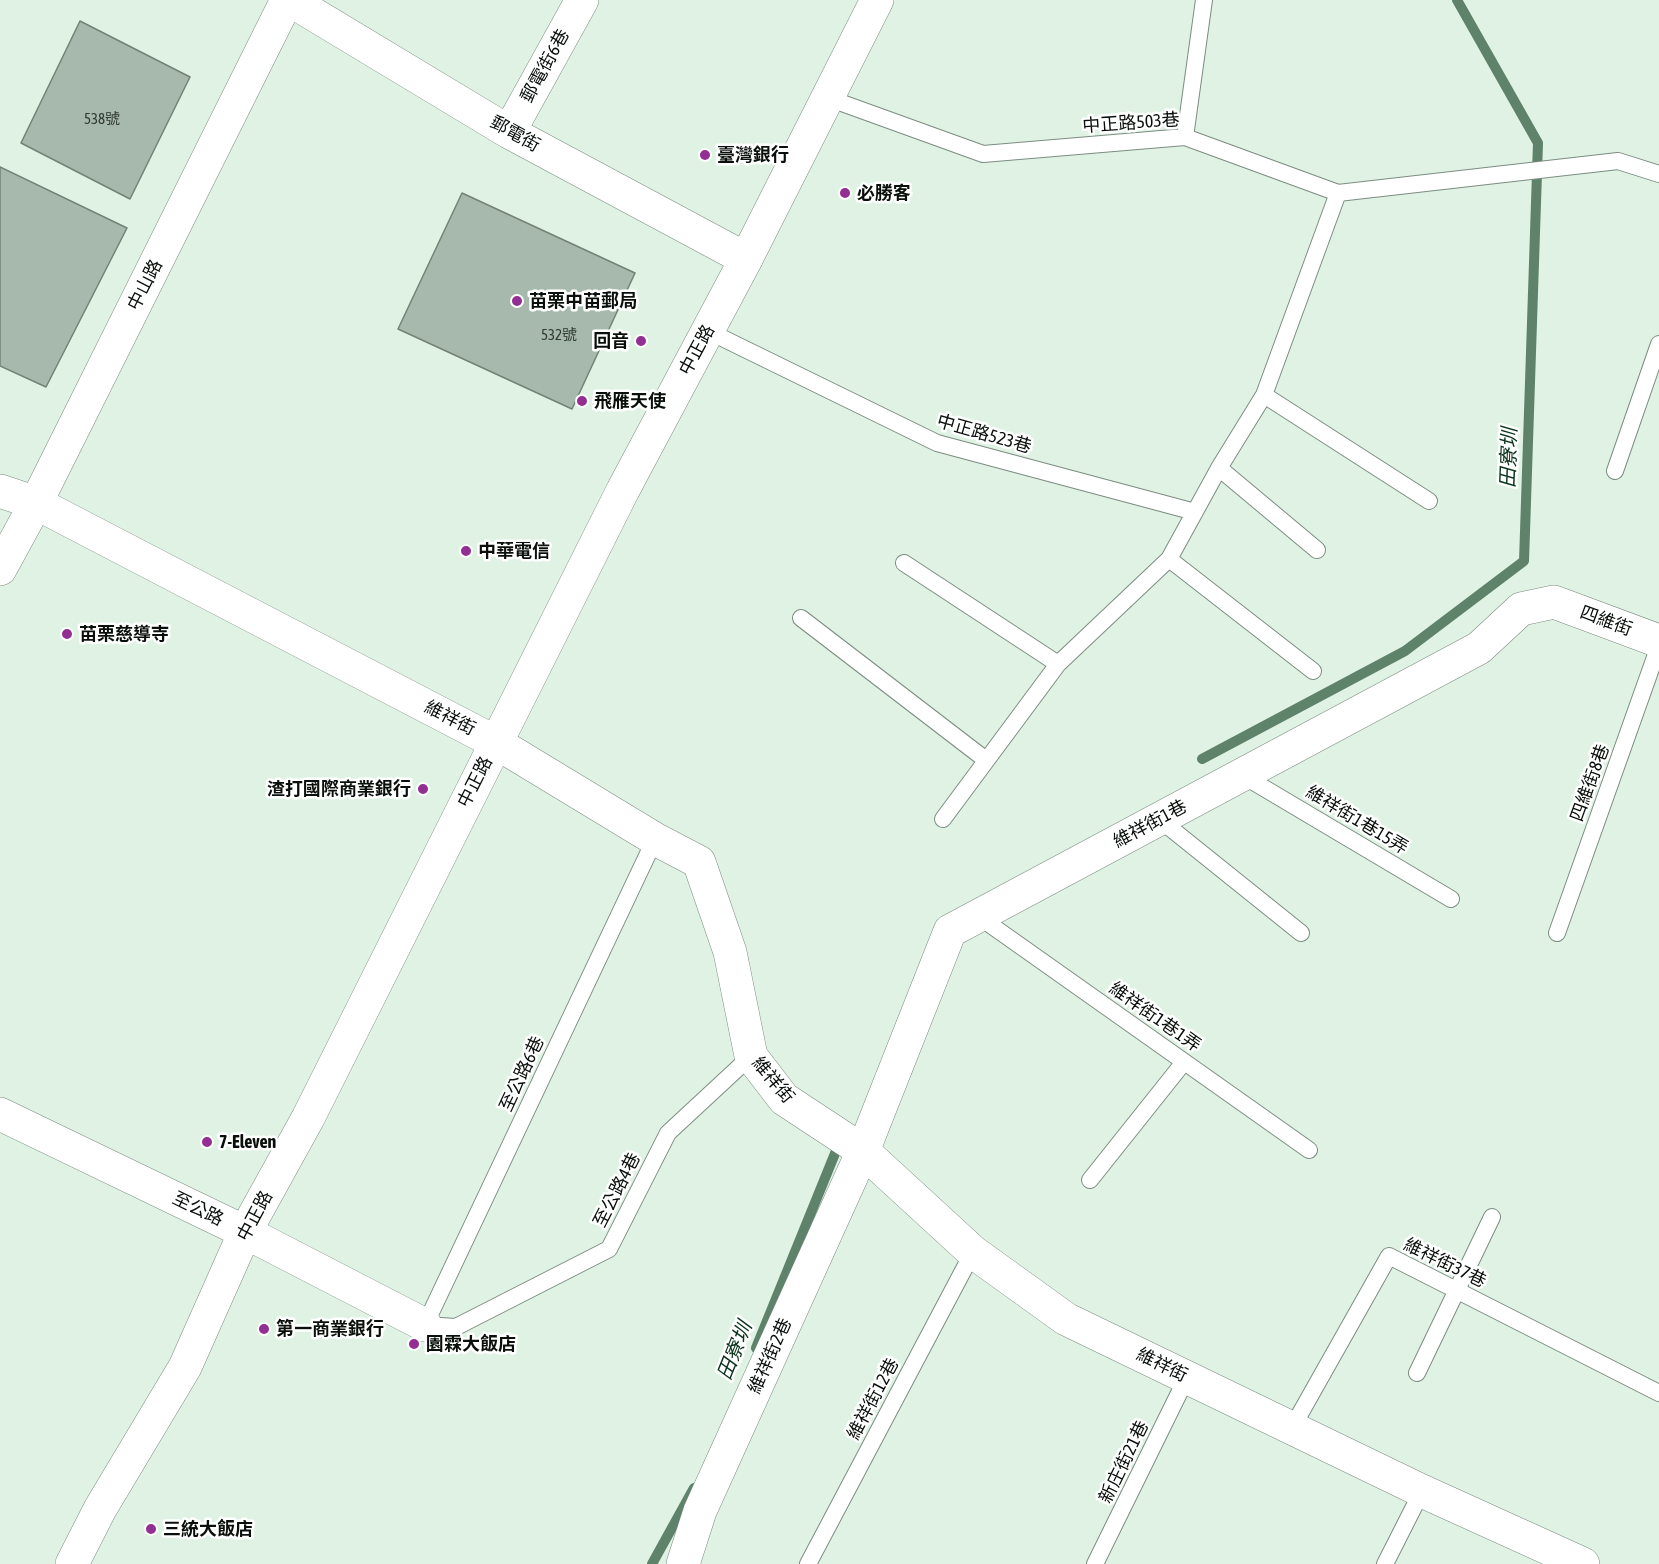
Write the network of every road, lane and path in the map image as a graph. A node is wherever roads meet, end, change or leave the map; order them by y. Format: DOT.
graph roads {
  1 [pos="289,0"];
  2 [pos="582,0"];
  3 [pos="878,0"];
  4 [pos="1204,0"];
  5 [pos="828,98"];
  6 [pos="509,132"];
  7 [pos="1185,137"];
  8 [pos="1659,174"];
  9 [pos="1338,193"];
  10 [pos="746,260"];
  11 [pos="708,331"];
  12 [pos="1659,344"];
  13 [pos="1264,395"];
  14 [pos="1219,468"];
  15 [pos="1615,471"];
  16 [pos="0,491"];
  17 [pos="1429,501"];
  18 [pos="36,503"];
  19 [pos="1195,512"];
  20 [pos="1317,550"];
  21 [pos="1169,559"];
  22 [pos="904,563"];
  23 [pos="0,569"];
  24 [pos="1554,602"];
  25 [pos="801,618"];
  26 [pos="1659,641"];
  27 [pos="1659,646"];
  28 [pos="1058,664"];
  29 [pos="1313,670"];
  30 [pos="495,742"];
  31 [pos="986,760"];
  32 [pos="1242,775"];
  33 [pos="944,819"];
  34 [pos="1159,819"];
  35 [pos="655,839"];
  36 [pos="1451,899"];
  37 [pos="978,916"];
  38 [pos="1301,933"];
  39 [pos="1557,933"];
  40 [pos="751,1056"];
  41 [pos="1184,1062"];
  42 [pos="0,1114"];
  43 [pos="1309,1150"];
  44 [pos="862,1151"];
  45 [pos="1090,1180"];
  46 [pos="1492,1217"];
  47 [pos="245,1232"];
  48 [pos="973,1252"];
  49 [pos="1458,1291"];
  50 [pos="425,1325"];
  51 [pos="1417,1373"];
  52 [pos="1187,1377"];
  53 [pos="1659,1393"];
  54 [pos="1292,1428"];
  55 [pos="1422,1491"];
  56 [pos="72,1564"];
  57 [pos="683,1564"];
  58 [pos="808,1564"];
  59 [pos="1095,1564"];
  60 [pos="1385,1564"];
  61 [pos="1583,1564"];
  1 -- 6 [label="street, 郵電街"];
  1 -- 18 [label="street, 中山路"];
  2 -- 6 [label="street, 郵電街6巷"];
  3 -- 5 [label="street, 中正路"];
  4 -- 7 [label="lane"];
  5 -- 7 [label="lane, 中正路503巷"];
  5 -- 10 [label="street, 中正路"];
  6 -- 10 [label="street, 郵電街"];
  7 -- 9 [label="lane, 中正路503巷"];
  8 -- 9 [label="lane, 中正路503巷"];
  9 -- 13 [label="lane"];
  10 -- 11 [label="street, 中正路"];
  11 -- 19 [label="lane, 中正路523巷"];
  11 -- 30 [label="street, 中正路"];
  12 -- 15 [label="lane"];
  13 -- 14 [label="lane"];
  13 -- 17 [label="lane"];
  14 -- 19 [label="lane"];
  14 -- 20 [label="lane"];
  16 -- 18 [label="street, 維祥街"];
  18 -- 23 [label="street, 中山路"];
  18 -- 30 [label="street, 維祥街"];
  19 -- 21 [label="lane"];
  21 -- 28 [label="lane"];
  21 -- 29 [label="lane"];
  22 -- 28 [label="lane"];
  24 -- 26 [label="street, 四維街"];
  24 -- 32 [label="street, 維祥街1巷"];
  25 -- 31 [label="lane"];
  27 -- 39 [label="lane, 四維街8巷"];
  28 -- 31 [label="lane"];
  30 -- 35 [label="street, 維祥街"];
  30 -- 47 [label="street, 中正路"];
  31 -- 33 [label="lane"];
  32 -- 34 [label="street, 維祥街1巷"];
  32 -- 36 [label="lane, 維祥街1巷15弄"];
  34 -- 37 [label="street, 維祥街1巷"];
  34 -- 38 [label="lane"];
  35 -- 40 [label="street, 維祥街"];
  35 -- 50 [label="lane, 至公路6巷"];
  37 -- 41 [label="lane, 維祥街1巷1弄"];
  37 -- 44 [label="street, 維祥街1巷"];
  40 -- 44 [label="street, 維祥街"];
  40 -- 50 [label="lane, 至公路4巷"];
  41 -- 43 [label="lane, 維祥街1巷1弄"];
  41 -- 45 [label="lane"];
  42 -- 47 [label="street, 至公路"];
  44 -- 48 [label="street, 維祥街"];
  44 -- 57 [label="street, 維祥街2巷"];
  46 -- 49 [label="lane"];
  47 -- 50 [label="street, 至公路"];
  47 -- 56 [label="street, 中正路"];
  48 -- 52 [label="street, 維祥街"];
  48 -- 58 [label="lane, 維祥街12巷"];
  49 -- 51 [label="lane"];
  49 -- 53 [label="lane, 維祥街37巷"];
  49 -- 54 [label="lane, 維祥街37巷"];
  52 -- 54 [label="street, 維祥街"];
  52 -- 59 [label="lane, 新庄街21巷"];
  54 -- 55 [label="street, 維祥街"];
  55 -- 60 [label="lane"];
  55 -- 61 [label="street, 維祥街"];
}
